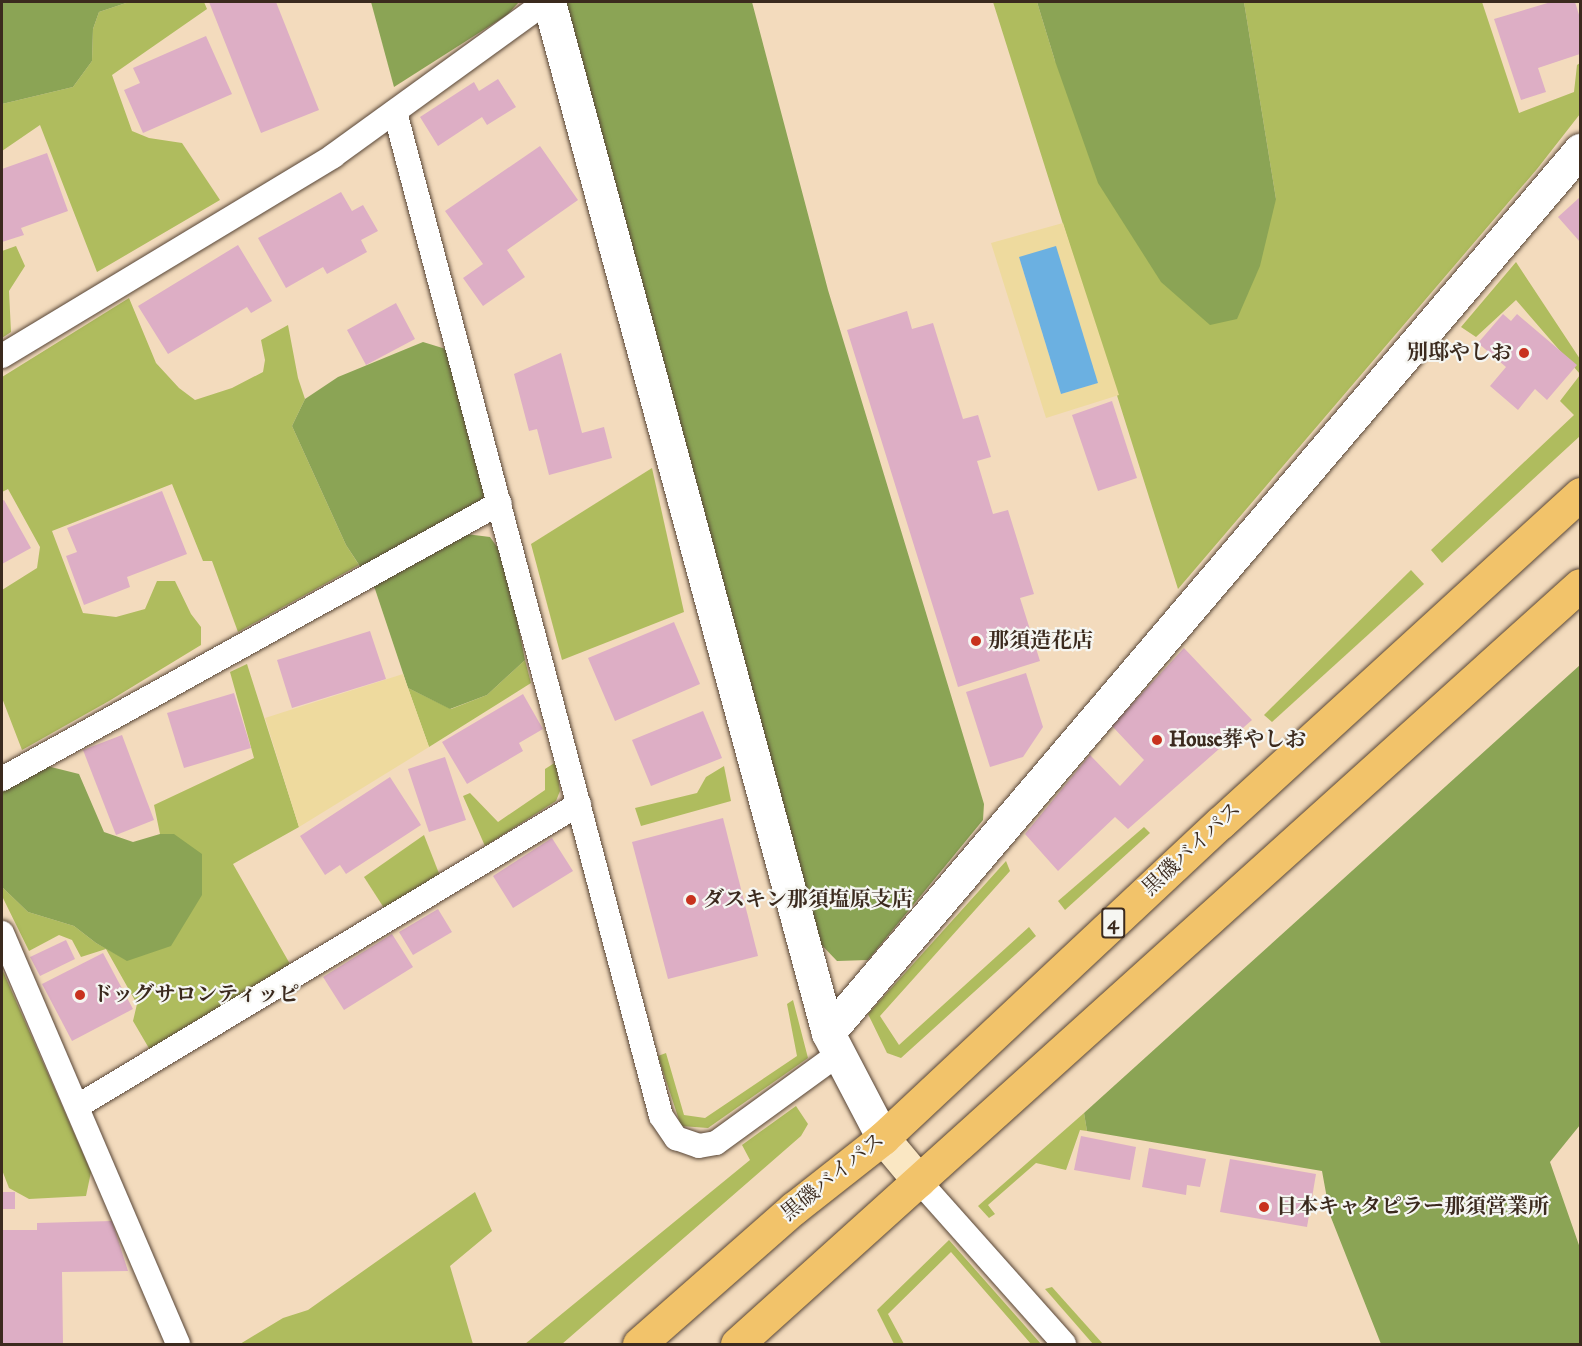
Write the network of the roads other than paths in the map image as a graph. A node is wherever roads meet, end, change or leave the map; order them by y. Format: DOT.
graph roads {
  1 [pos="548,2"];
  2 [pos="395,112"];
  3 [pos="1581,150"];
  4 [pos="2,356"];
  5 [pos="1581,494"];
  6 [pos="500,503"];
  7 [pos="1581,585"];
  8 [pos="2,779"];
  9 [pos="579,804"];
  10 [pos="2,933"];
  11 [pos="833,1044"];
  12 [pos="78,1106"];
  13 [pos="883,1138"];
  14 [pos="919,1182"];
  15 [pos="178,1344"];
  16 [pos="639,1344"];
  17 [pos="737,1344"];
  18 [pos="1064,1344"];
  1 -- 2 [label="lane"];
  1 -- 11 [label="street"];
  2 -- 4 [label="lane"];
  2 -- 6 [label="lane"];
  3 -- 11 [label="street"];
  5 -- 13 [label="highway, 黒磯バイパス / 4"];
  6 -- 8 [label="lane"];
  6 -- 9 [label="lane"];
  7 -- 14 [label="highway"];
  9 -- 11 [label="lane"];
  9 -- 12 [label="lane"];
  10 -- 12 [label="lane"];
  11 -- 13 [label="street"];
  12 -- 15 [label="lane"];
  13 -- 14 [label="street"];
  13 -- 16 [label="highway, 黒磯バイパス / 4"];
  14 -- 17 [label="highway"];
  14 -- 18 [label="lane"];
}
